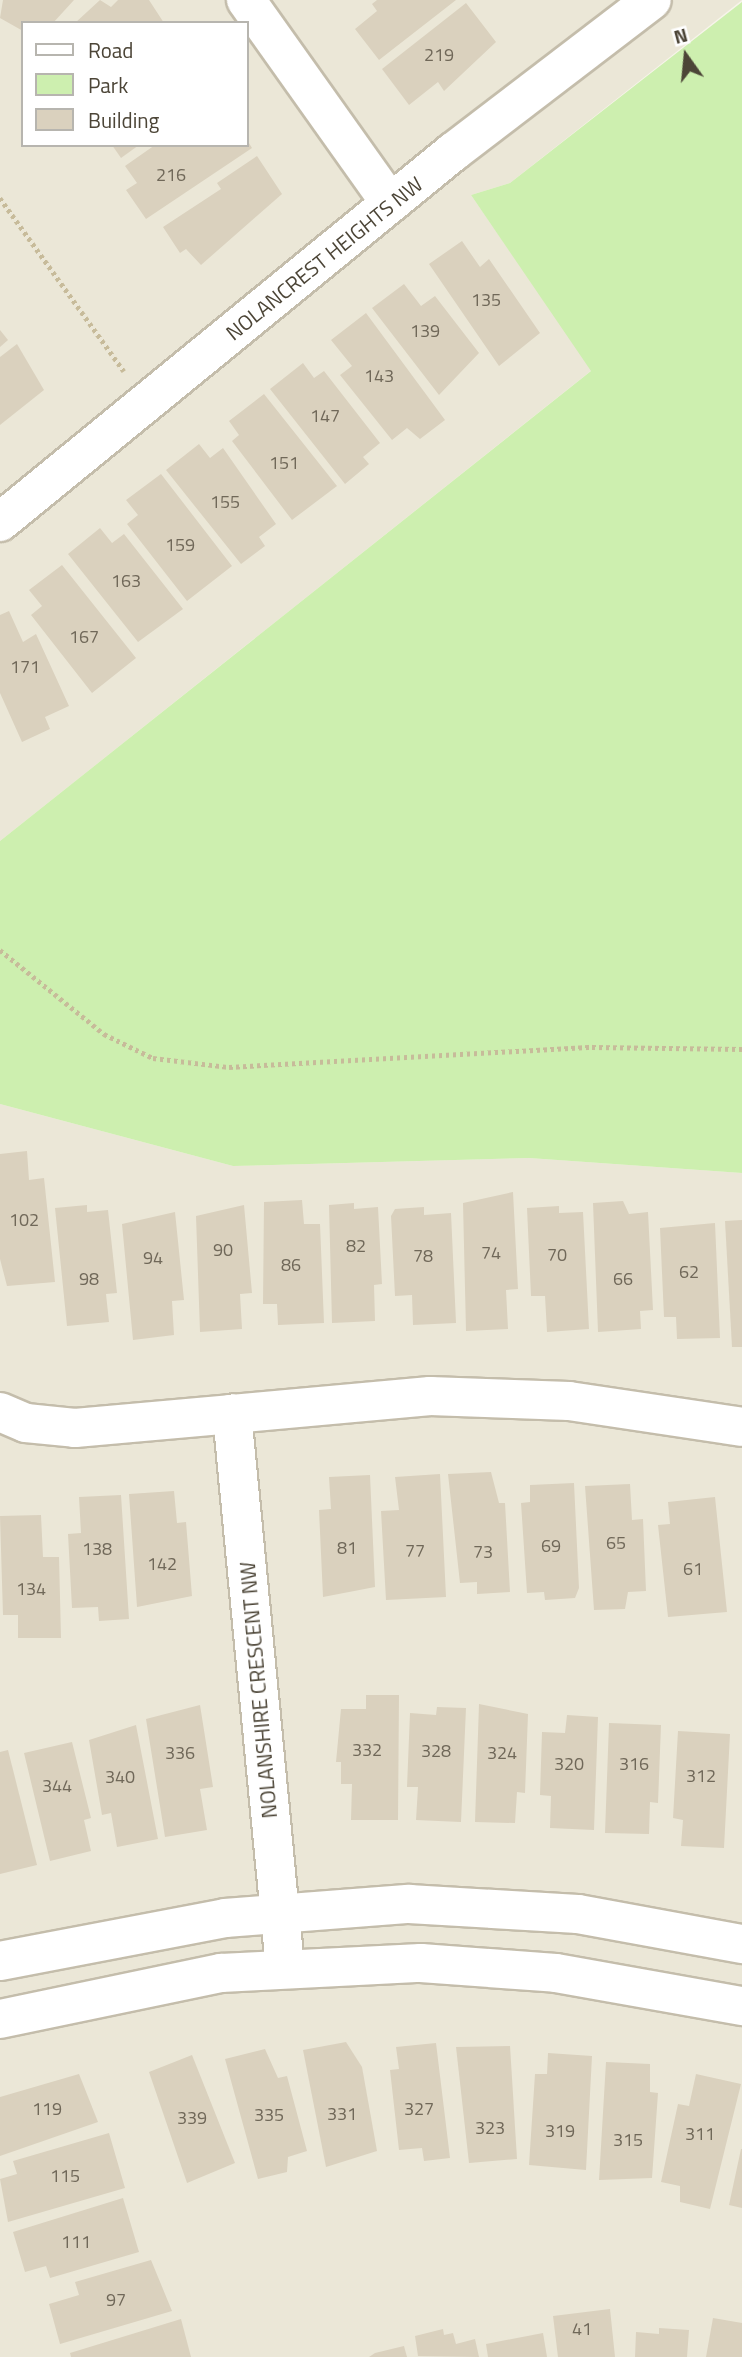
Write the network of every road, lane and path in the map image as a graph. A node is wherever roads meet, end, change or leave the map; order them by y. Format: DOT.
graph roads {
  1 [pos="246,0"];
  2 [pos="652,0"];
  3 [pos="0,198"];
  4 [pos="390,203"];
  5 [pos="147,403"];
  6 [pos="0,522"];
  7 [pos="0,950"];
  8 [pos="742,1049"];
  9 [pos="0,1412"];
  10 [pos="232,1414"];
  11 [pos="742,1427"];
  12 [pos="279,1911"];
  13 [pos="742,1944"];
  14 [pos="0,1961"];
  15 [pos="285,1967"];
  16 [pos="742,2006"];
  17 [pos="0,2019"];
  1 -- 4 [label="street"];
  2 -- 4 [label="street, NOLANCREST HEIGHTS NW"];
  3 -- 5 [label="path"];
  4 -- 5 [label="street, NOLANCREST HEIGHTS NW"];
  5 -- 6 [label="street, NOLANCREST HEIGHTS NW"];
  7 -- 8 [label="path"];
  9 -- 10 [label="street"];
  10 -- 11 [label="street"];
  10 -- 12 [label="street, NOLANSHIRE CRESCENT NW"];
  12 -- 13 [label="street"];
  12 -- 14 [label="street"];
  12 -- 15 [label="street, NOLANSHIRE CRESCENT NW"];
  15 -- 16 [label="street"];
  15 -- 17 [label="street"];
}
